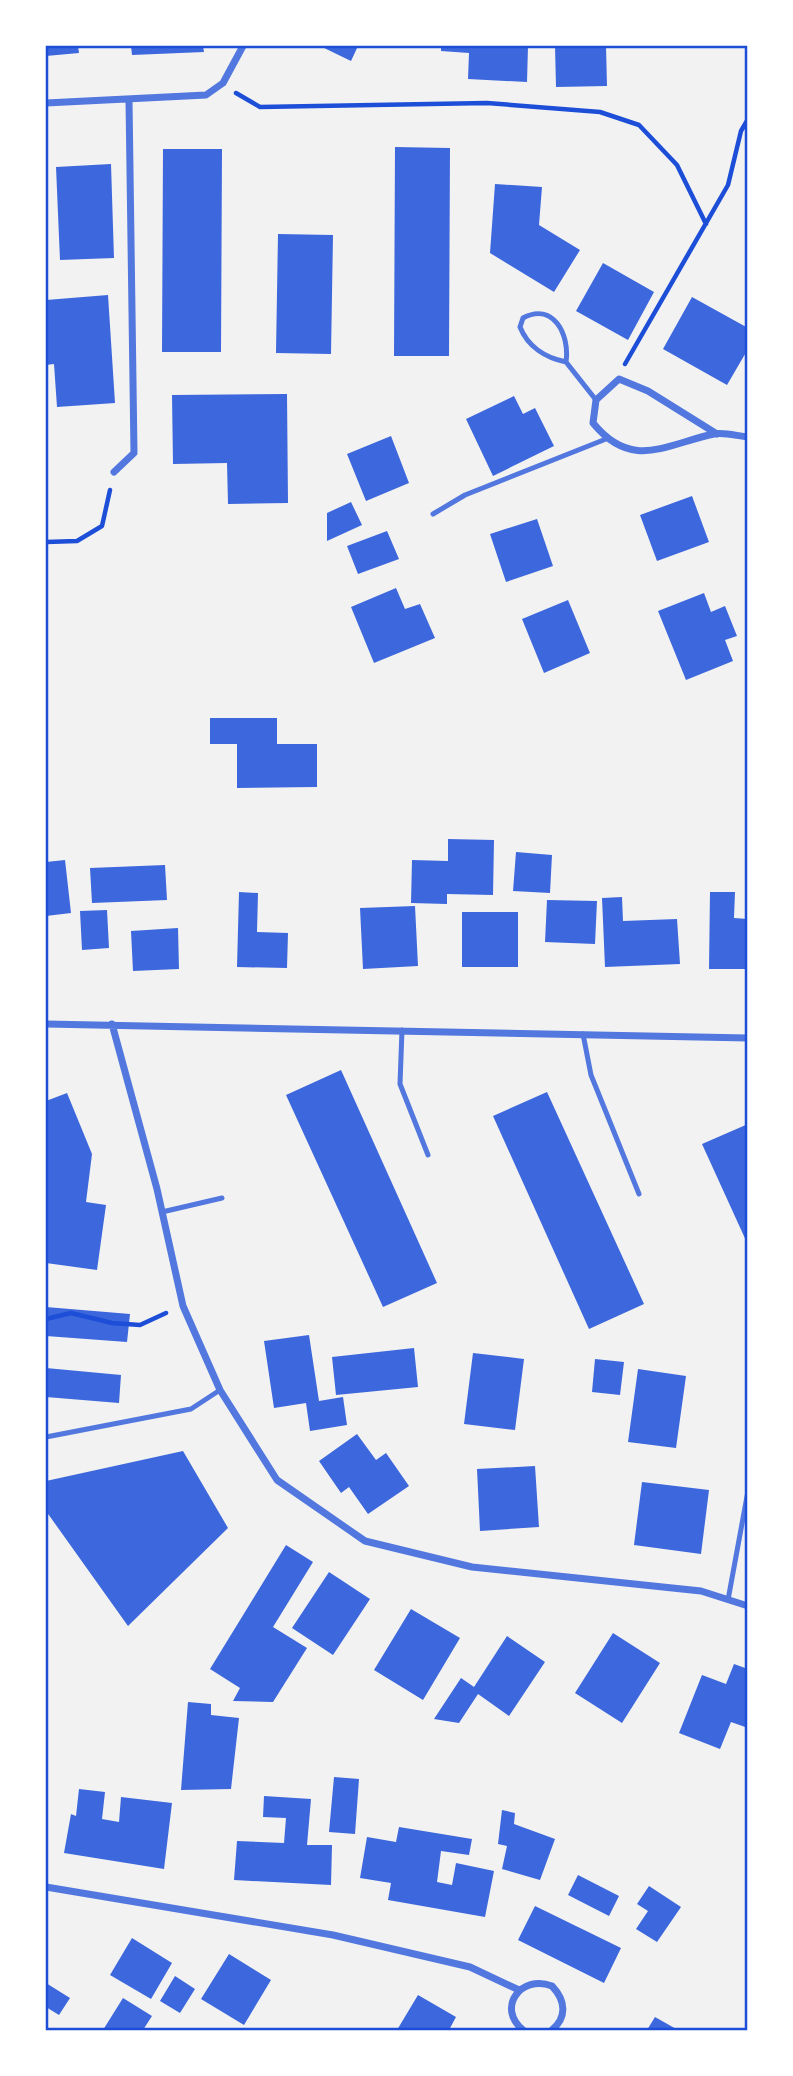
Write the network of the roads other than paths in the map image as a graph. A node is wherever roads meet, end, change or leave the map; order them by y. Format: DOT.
graph roads {
  1 [pos="243,46"];
  2 [pos="129,100"];
  3 [pos="46,103"];
  4 [pos="566,362"];
  5 [pos="596,400"];
  6 [pos="717,434"];
  7 [pos="747,437"];
  8 [pos="606,439"];
  9 [pos="114,472"];
  10 [pos="433,514"];
  11 [pos="46,1024"];
  12 [pos="112,1024"];
  13 [pos="402,1030"];
  14 [pos="583,1034"];
  15 [pos="747,1038"];
  16 [pos="428,1155"];
  17 [pos="639,1194"];
  18 [pos="222,1198"];
  19 [pos="162,1212"];
  20 [pos="220,1390"];
  21 [pos="46,1437"];
  22 [pos="747,1490"];
  23 [pos="728,1600"];
  24 [pos="747,1606"];
  25 [pos="46,1887"];
  26 [pos="519,1990"];
  27 [pos="523,2031"];
  28 [pos="552,2031"];
  1 -- 2 [label="street"];
  2 -- 3 [label="street"];
  2 -- 9 [label="street"];
  4 -- 4 [label="lane"];
  4 -- 5 [label="lane"];
  5 -- 6 [label="street"];
  5 -- 8 [label="street"];
  6 -- 7 [label="street"];
  6 -- 8 [label="street"];
  8 -- 10 [label="lane"];
  11 -- 12 [label="street"];
  12 -- 13 [label="street"];
  12 -- 19 [label="street"];
  13 -- 14 [label="street"];
  13 -- 16 [label="lane"];
  14 -- 15 [label="street"];
  14 -- 17 [label="lane"];
  18 -- 19 [label="lane"];
  19 -- 20 [label="street"];
  20 -- 21 [label="lane"];
  20 -- 23 [label="street"];
  22 -- 23 [label="lane"];
  23 -- 24 [label="street"];
  25 -- 26 [label="street"];
  26 -- 27 [label="street"];
  26 -- 28 [label="street"];
}
